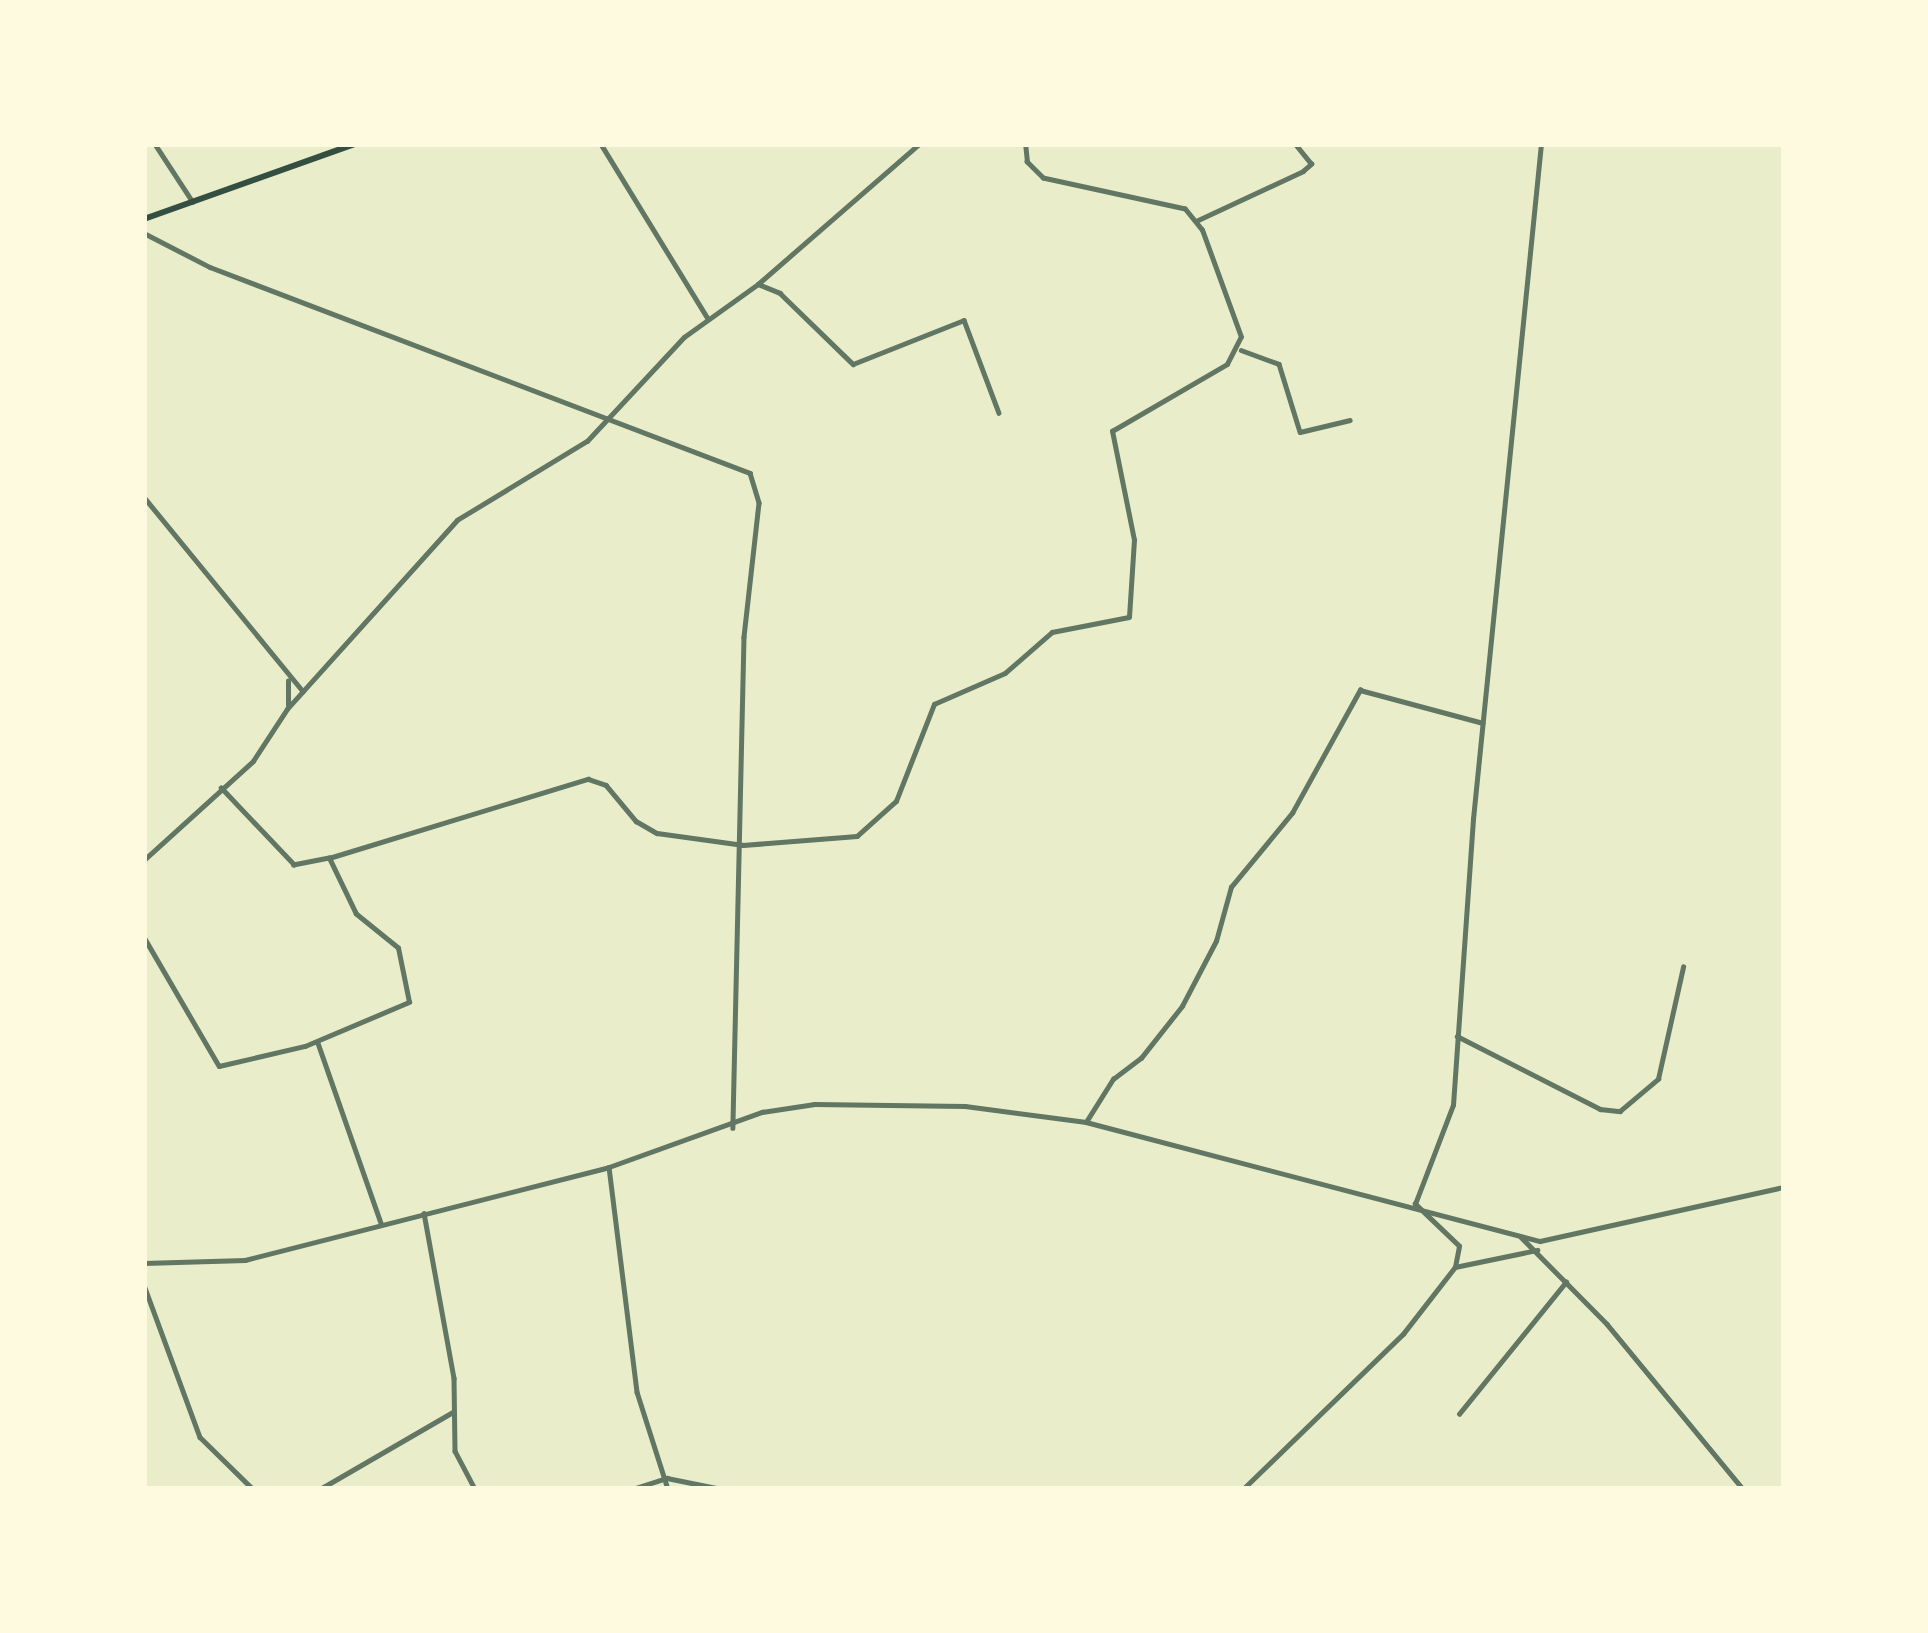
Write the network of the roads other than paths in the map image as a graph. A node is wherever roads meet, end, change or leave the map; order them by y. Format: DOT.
graph roads {
  1 [pos="154,144"];
  2 [pos="356,144"];
  3 [pos="601,144"];
  4 [pos="919,144"];
  5 [pos="1025,144"];
  6 [pos="1295,144"];
  7 [pos="1541,144"];
  8 [pos="193,202"];
  9 [pos="144,219"];
  10 [pos="1196,221"];
  11 [pos="144,232"];
  12 [pos="758,284"];
  13 [pos="707,317"];
  14 [pos="1241,350"];
  15 [pos="999,413"];
  16 [pos="1350,420"];
  17 [pos="604,423"];
  18 [pos="144,497"];
  19 [pos="288,681"];
  20 [pos="303,691"];
  21 [pos="287,709"];
  22 [pos="1483,723"];
  23 [pos="221,788"];
  24 [pos="742,845"];
  25 [pos="329,858"];
  26 [pos="144,860"];
  27 [pos="144,937"];
  28 [pos="1683,967"];
  29 [pos="1457,1035"];
  30 [pos="315,1042"];
  31 [pos="1086,1122"];
  32 [pos="734,1128"];
  33 [pos="609,1167"];
  34 [pos="1784,1187"];
  35 [pos="1415,1204"];
  36 [pos="424,1213"];
  37 [pos="382,1223"];
  38 [pos="1521,1237"];
  39 [pos="1537,1250"];
  40 [pos="144,1263"];
  41 [pos="1455,1268"];
  42 [pos="1566,1282"];
  43 [pos="144,1285"];
  44 [pos="453,1412"];
  45 [pos="1459,1414"];
  46 [pos="667,1478"];
  47 [pos="253,1489"];
  48 [pos="320,1489"];
  49 [pos="476,1489"];
  50 [pos="633,1489"];
  51 [pos="668,1489"];
  52 [pos="721,1489"];
  53 [pos="1243,1489"];
  54 [pos="1743,1489"];
  1 -- 8 [label="street"];
  2 -- 8 [label="highway"];
  3 -- 13 [label="street"];
  4 -- 12 [label="street"];
  5 -- 10 [label="street"];
  6 -- 10 [label="street"];
  7 -- 22 [label="street"];
  8 -- 9 [label="highway"];
  10 -- 14 [label="street"];
  11 -- 17 [label="street"];
  12 -- 13 [label="street"];
  12 -- 15 [label="street"];
  13 -- 17 [label="street"];
  14 -- 16 [label="street"];
  14 -- 24 [label="street"];
  17 -- 20 [label="street"];
  17 -- 24 [label="street"];
  18 -- 19 [label="street"];
  19 -- 20 [label="street"];
  19 -- 21 [label="street"];
  20 -- 21 [label="street"];
  21 -- 23 [label="street"];
  22 -- 29 [label="street"];
  22 -- 31 [label="street"];
  23 -- 25 [label="street"];
  23 -- 26 [label="street"];
  24 -- 25 [label="street"];
  24 -- 32 [label="street"];
  25 -- 30 [label="street"];
  27 -- 30 [label="street"];
  28 -- 29 [label="street"];
  29 -- 35 [label="street"];
  30 -- 37 [label="street"];
  31 -- 32 [label="street"];
  31 -- 35 [label="street"];
  32 -- 33 [label="street"];
  33 -- 36 [label="street"];
  33 -- 46 [label="street"];
  34 -- 38 [label="street"];
  35 -- 38 [label="street"];
  35 -- 41 [label="street"];
  36 -- 37 [label="street"];
  36 -- 44 [label="street"];
  37 -- 40 [label="street"];
  38 -- 39 [label="street"];
  39 -- 41 [label="street"];
  39 -- 42 [label="street"];
  41 -- 53 [label="street"];
  42 -- 45 [label="street"];
  42 -- 54 [label="street"];
  43 -- 47 [label="street"];
  44 -- 48 [label="street"];
  44 -- 49 [label="street"];
  46 -- 50 [label="street"];
  46 -- 51 [label="street"];
  46 -- 52 [label="street"];
}
